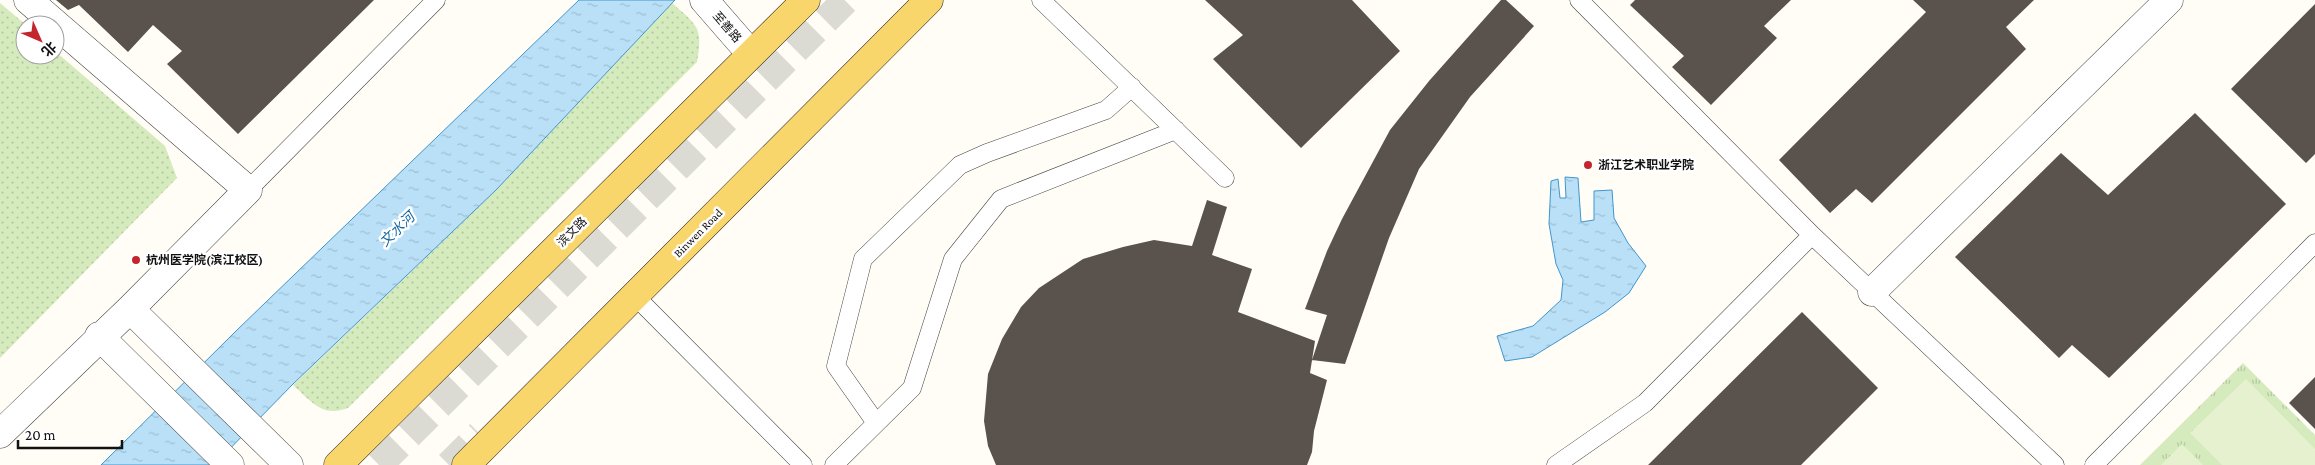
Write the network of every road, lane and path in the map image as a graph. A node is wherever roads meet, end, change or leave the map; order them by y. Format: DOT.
graph roads {
  1 [pos="28,0"];
  2 [pos="436,0"];
  3 [pos="806,0"];
  4 [pos="929,0"];
  5 [pos="1041,0"];
  6 [pos="1579,0"];
  7 [pos="2168,0"];
  8 [pos="711,7"];
  9 [pos="751,54"];
  10 [pos="1132,87"];
  11 [pos="1176,130"];
  12 [pos="1225,178"];
  13 [pos="248,190"];
  14 [pos="1812,234"];
  15 [pos="2314,246"];
  16 [pos="1872,292"];
  17 [pos="635,296"];
  18 [pos="130,309"];
  19 [pos="99,336"];
  20 [pos="876,423"];
  21 [pos="0,434"];
  22 [pos="284,460"];
  23 [pos="230,465"];
  24 [pos="338,465"];
  25 [pos="466,465"];
  26 [pos="802,465"];
  27 [pos="834,465"];
  28 [pos="1556,465"];
  29 [pos="2056,465"];
  30 [pos="2094,465"];
  1 -- 13 [label="street"];
  2 -- 13 [label="lane"];
  3 -- 9 [label="main road, 滨文路"];
  4 -- 17 [label="main road, Binwen Road"];
  5 -- 10 [label="lane"];
  6 -- 14 [label="lane"];
  7 -- 16 [label="street"];
  8 -- 9 [label="street, 至善路"];
  9 -- 24 [label="main road, 滨文路"];
  10 -- 11 [label="lane"];
  10 -- 20 [label="lane"];
  11 -- 12 [label="lane"];
  11 -- 20 [label="lane"];
  13 -- 18 [label="street"];
  14 -- 16 [label="lane"];
  14 -- 28 [label="lane"];
  15 -- 30 [label="lane"];
  16 -- 29 [label="lane"];
  17 -- 25 [label="main road, Binwen Road"];
  17 -- 26 [label="lane"];
  18 -- 19 [label="street"];
  18 -- 22 [label="street"];
  19 -- 21 [label="street"];
  19 -- 23 [label="street"];
  20 -- 27 [label="lane"];
}
